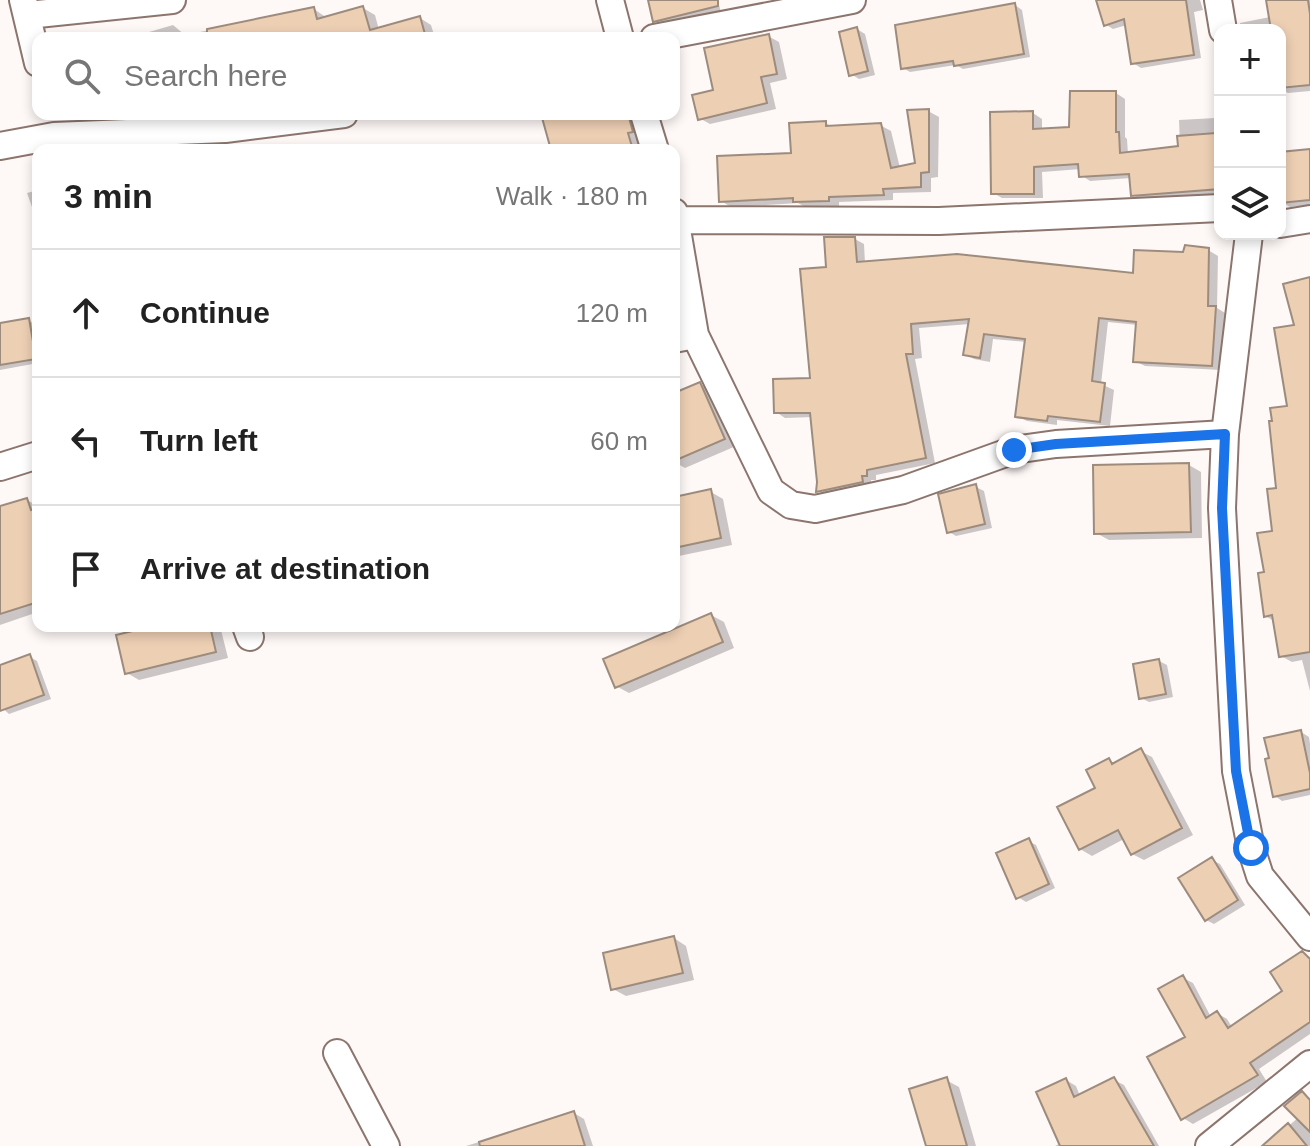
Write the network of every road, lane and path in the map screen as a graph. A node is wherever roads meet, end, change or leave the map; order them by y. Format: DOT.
graph roads {
  1 [pos="172,0"];
  2 [pos="610,0"];
  3 [pos="852,0"];
  4 [pos="1218,0"];
  5 [pos="25,8"];
  6 [pos="1222,24"];
  7 [pos="618,32"];
  8 [pos="680,33"];
  9 [pos="32,38"];
  10 [pos="316,120"];
  11 [pos="646,120"];
  12 [pos="52,125"];
  13 [pos="228,139"];
  14 [pos="653,144"];
  15 [pos="0,146"];
  16 [pos="1214,208"];
  17 [pos="680,216"];
  18 [pos="1310,219"];
  19 [pos="1286,223"];
  20 [pos="1248,240"];
  21 [pos="680,283"];
  22 [pos="684,337"];
  23 [pos="1225,434"];
  24 [pos="32,457"];
  25 [pos="0,467"];
  26 [pos="1310,937"];
  27 [pos="337,1053"];
  28 [pos="1310,1064"];
  29 [pos="386,1146"];
  30 [pos="1209,1146"];
  1 -- 5 [label="street"];
  2 -- 7 [label="street"];
  3 -- 8 [label="street"];
  4 -- 6 [label="street"];
  5 -- 9 [label="street"];
  10 -- 13 [label="street"];
  11 -- 14 [label="street"];
  12 -- 13 [label="street"];
  12 -- 15 [label="street"];
  16 -- 17 [label="street"];
  18 -- 19 [label="street"];
  20 -- 23 [label="street"];
  21 -- 22 [label="street"];
  22 -- 23 [label="street"];
  23 -- 26 [label="street"];
  24 -- 25 [label="street"];
  27 -- 29 [label="street"];
  28 -- 30 [label="street"];
}
